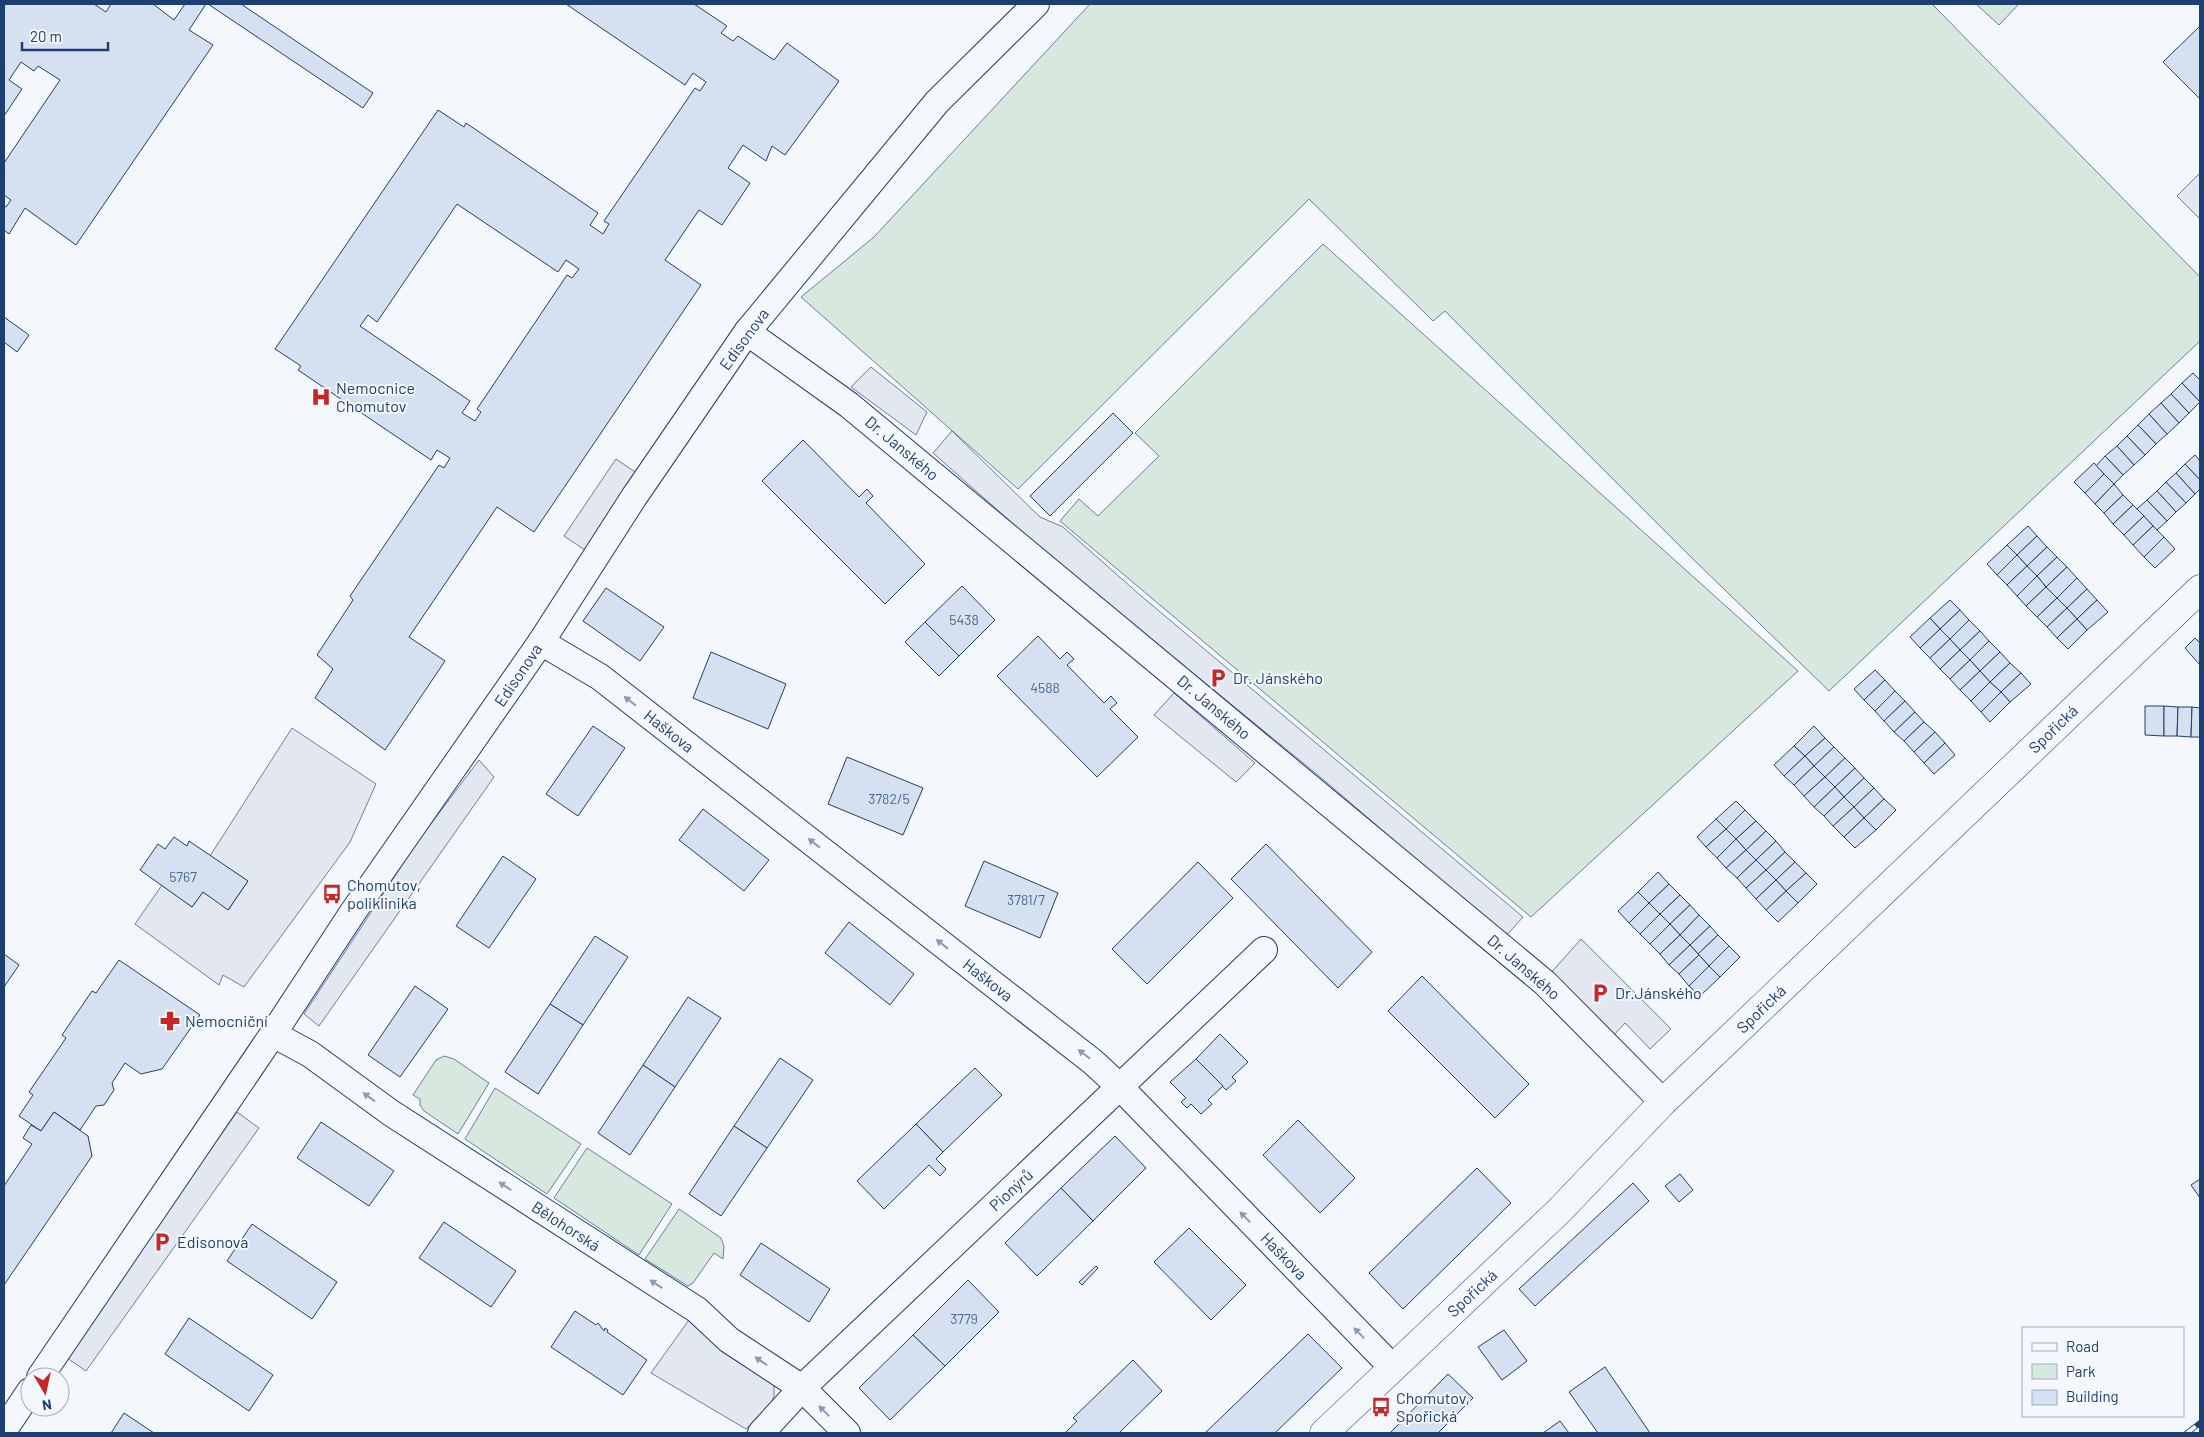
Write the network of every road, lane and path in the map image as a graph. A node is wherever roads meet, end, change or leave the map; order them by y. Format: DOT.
graph roads {
  1 [pos="1036,4"];
  2 [pos="747,332"];
  3 [pos="2200,588"];
  4 [pos="541,642"];
  5 [pos="1264,950"];
  6 [pos="273,1034"];
  7 [pos="1120,1087"];
  8 [pos="1664,1102"];
  9 [pos="47,1367"];
  10 [pos="1393,1368"];
  11 [pos="802,1388"];
  12 [pos="20,1406"];
  13 [pos="4,1430"];
  14 [pos="761,1433"];
  15 [pos="847,1433"];
  16 [pos="1324,1433"];
  1 -- 2 [label="street, Edisonova"];
  2 -- 4 [label="street, Edisonova"];
  2 -- 8 [label="street, Dr. Janského"];
  3 -- 8 [label="street, Spořická"];
  4 -- 6 [label="street, Edisonova"];
  7 -- 4 [label="street, Haškova, one-way"];
  5 -- 7 [label="street, Pionýrů"];
  6 -- 9 [label="street, Edisonova"];
  11 -- 6 [label="street, Bělohorská, one-way"];
  10 -- 7 [label="street, Haškova, one-way"];
  7 -- 11 [label="street, Pionýrů"];
  8 -- 10 [label="street, Spořická"];
  10 -- 16 [label="street, Spořická"];
  11 -- 14 [label="street, Pionýrů"];
  15 -- 11 [label="street, Bělohorská, one-way"];
  12 -- 13 [label="street"];
}
